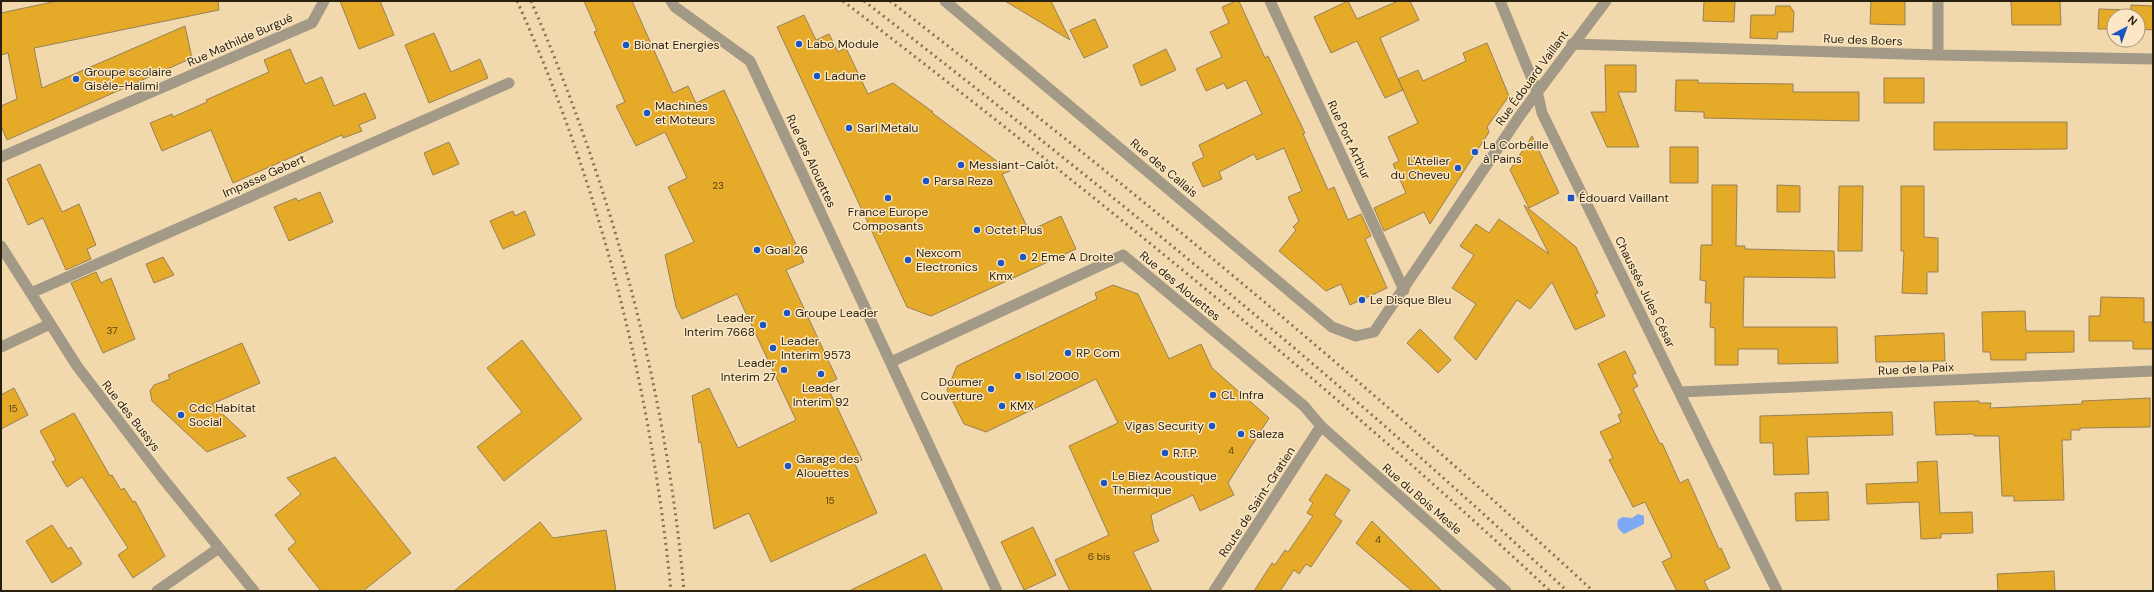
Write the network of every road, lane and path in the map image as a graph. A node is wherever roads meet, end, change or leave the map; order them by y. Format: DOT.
graph roads {
  1 [pos="324,1"];
  2 [pos="671,1"];
  3 [pos="945,1"];
  4 [pos="1270,1"];
  5 [pos="1500,1"];
  6 [pos="1606,1"];
  7 [pos="1938,1"];
  8 [pos="1572,44"];
  9 [pos="1938,55"];
  10 [pos="2153,59"];
  11 [pos="508,83"];
  12 [pos="1537,91"];
  13 [pos="1,157"];
  14 [pos="1,246"];
  15 [pos="1404,290"];
  16 [pos="31,293"];
  17 [pos="50,324"];
  18 [pos="1374,332"];
  19 [pos="1,347"];
  20 [pos="891,362"];
  21 [pos="2153,371"];
  22 [pos="1680,392"];
  23 [pos="1320,426"];
  24 [pos="219,548"];
  25 [pos="157,591"];
  26 [pos="254,591"];
  27 [pos="997,591"];
  28 [pos="1214,591"];
  29 [pos="1506,591"];
  30 [pos="1777,591"];
  1 -- 13 [label="street, Rue Mathilde Burgué"];
  2 -- 20 [label="street, Rue des Alouettes"];
  3 -- 18 [label="street, Rue des Callais"];
  4 -- 15 [label="street, Rue Port Arthur"];
  5 -- 12 [label="street, Chaussée Jules César"];
  6 -- 8 [label="street, Rue Édouard Vaillant"];
  7 -- 9 [label="street"];
  8 -- 9 [label="street, Rue des Boers"];
  8 -- 12 [label="street, Rue Édouard Vaillant"];
  9 -- 10 [label="street, Rue des Boers"];
  11 -- 16 [label="street, Impasse Gebert"];
  12 -- 15 [label="street, Rue Édouard Vaillant"];
  12 -- 22 [label="street, Chaussée Jules César"];
  14 -- 16 [label="street, Rue des Bussys"];
  15 -- 18 [label="street, Rue Édouard Vaillant"];
  16 -- 17 [label="street, Rue des Bussys"];
  17 -- 19 [label="street"];
  17 -- 24 [label="street, Rue des Bussys"];
  20 -- 23 [label="street, Rue des Alouettes"];
  20 -- 27 [label="street, Rue des Alouettes"];
  21 -- 22 [label="street, Rue de la Paix"];
  22 -- 30 [label="street, Chaussée Jules César"];
  23 -- 28 [label="street, Route de Saint-Gratien"];
  23 -- 29 [label="street, Rue du Bois Mesle"];
  24 -- 25 [label="street"];
  24 -- 26 [label="street, Rue des Bussys"];
}
